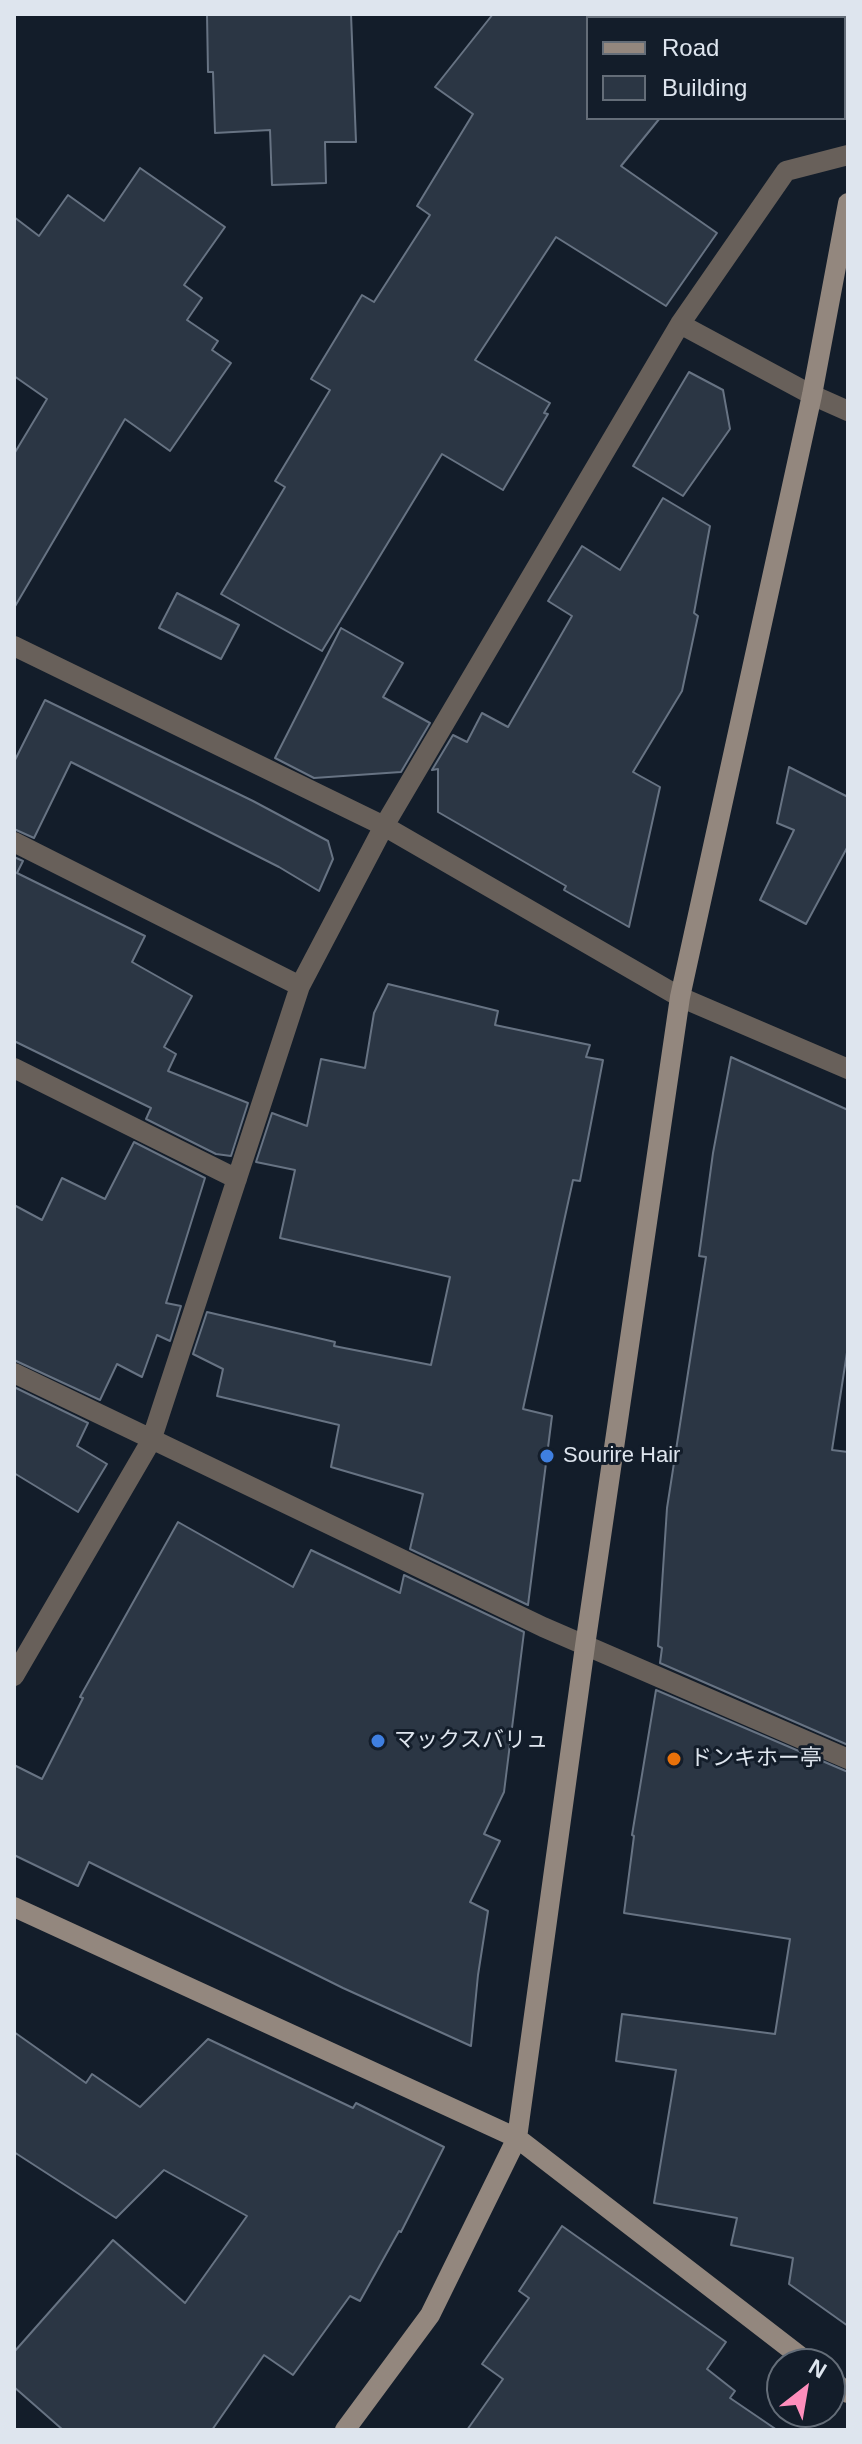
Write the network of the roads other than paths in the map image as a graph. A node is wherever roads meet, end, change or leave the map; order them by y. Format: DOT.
graph roads {
  1 [pos="848,155"];
  2 [pos="848,203"];
  3 [pos="680,324"];
  4 [pos="812,395"];
  5 [pos="848,411"];
  6 [pos="14,646"];
  7 [pos="384,826"];
  8 [pos="14,842"];
  9 [pos="300,986"];
  10 [pos="680,997"];
  11 [pos="14,1068"];
  12 [pos="848,1069"];
  13 [pos="237,1179"];
  14 [pos="14,1373"];
  15 [pos="151,1441"];
  16 [pos="585,1646"];
  17 [pos="14,1676"];
  18 [pos="848,1759"];
  19 [pos="14,1907"];
  20 [pos="517,2138"];
  21 [pos="789,2348"];
  22 [pos="345,2430"];
  1 -- 3 [label="street"];
  2 -- 4 [label="street"];
  3 -- 4 [label="street"];
  3 -- 7 [label="street"];
  4 -- 5 [label="street"];
  4 -- 10 [label="street"];
  6 -- 7 [label="street"];
  7 -- 9 [label="street"];
  7 -- 10 [label="street"];
  8 -- 9 [label="street"];
  9 -- 13 [label="street"];
  10 -- 12 [label="street"];
  10 -- 16 [label="street"];
  11 -- 13 [label="street"];
  13 -- 15 [label="street"];
  14 -- 15 [label="street"];
  15 -- 16 [label="street"];
  15 -- 17 [label="street"];
  16 -- 18 [label="street"];
  16 -- 20 [label="street"];
  19 -- 20 [label="street"];
  20 -- 21 [label="street"];
  20 -- 22 [label="street"];
}
